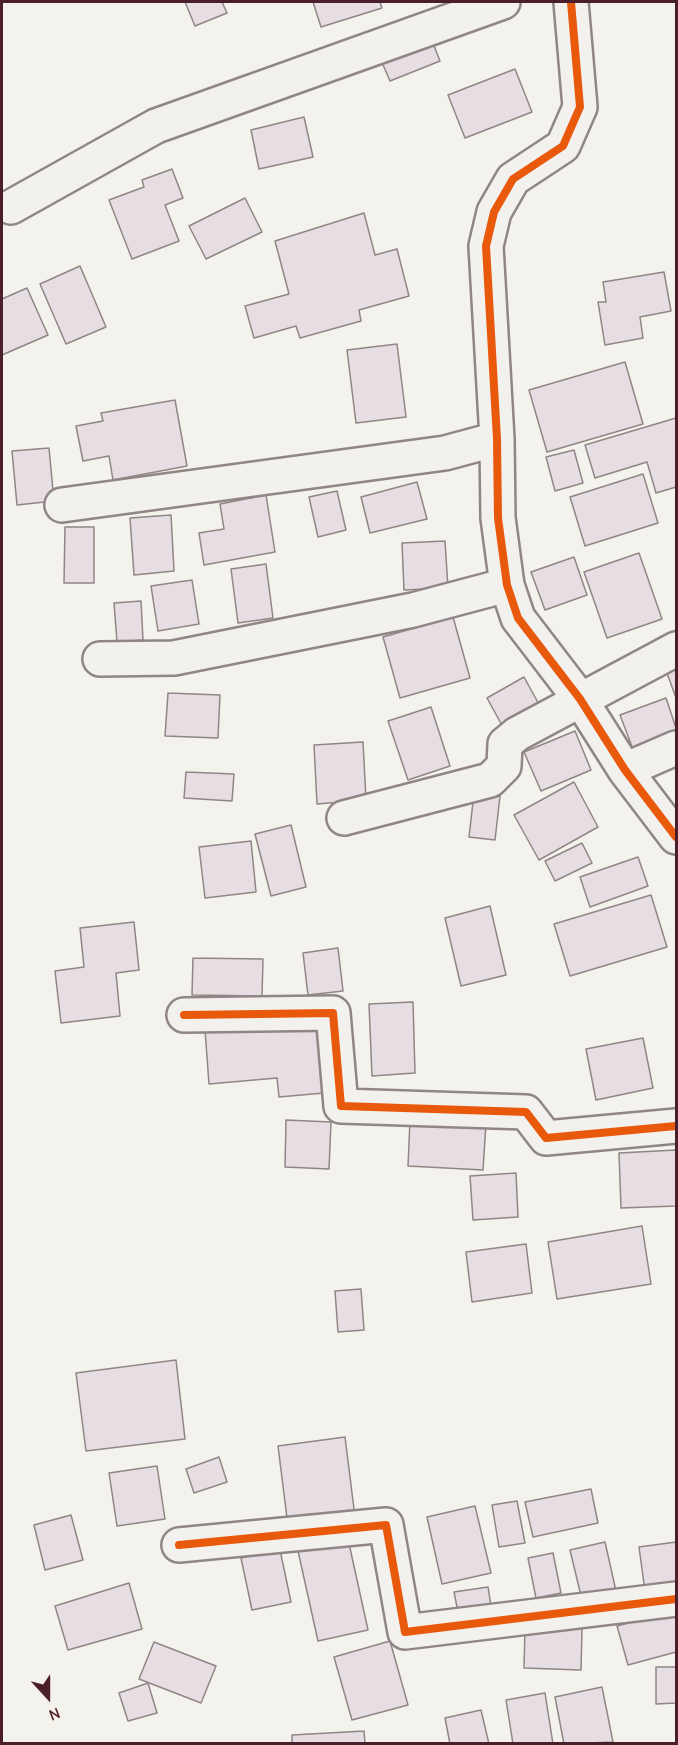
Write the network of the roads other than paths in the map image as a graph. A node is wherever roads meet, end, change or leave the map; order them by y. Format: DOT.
graph roads {
  1 [pos="503,2"];
  2 [pos="571,2"];
  3 [pos="10,207"];
  4 [pos="497,440"];
  5 [pos="62,505"];
  6 [pos="507,585"];
  7 [pos="676,649"];
  8 [pos="100,659"];
  9 [pos="580,699"];
  10 [pos="676,748"];
  11 [pos="625,770"];
  12 [pos="344,818"];
  13 [pos="676,837"];
  14 [pos="184,1015"];
  15 [pos="676,1126"];
  16 [pos="179,1545"];
  17 [pos="676,1599"];
  1 -- 3 [label="street"];
  2 -- 4 [label="street"];
  4 -- 5 [label="street"];
  4 -- 6 [label="street"];
  6 -- 8 [label="street"];
  6 -- 9 [label="street"];
  7 -- 9 [label="street"];
  9 -- 11 [label="street"];
  9 -- 12 [label="street"];
  10 -- 11 [label="street"];
  11 -- 13 [label="street"];
  14 -- 15 [label="street"];
  16 -- 17 [label="street"];
}
